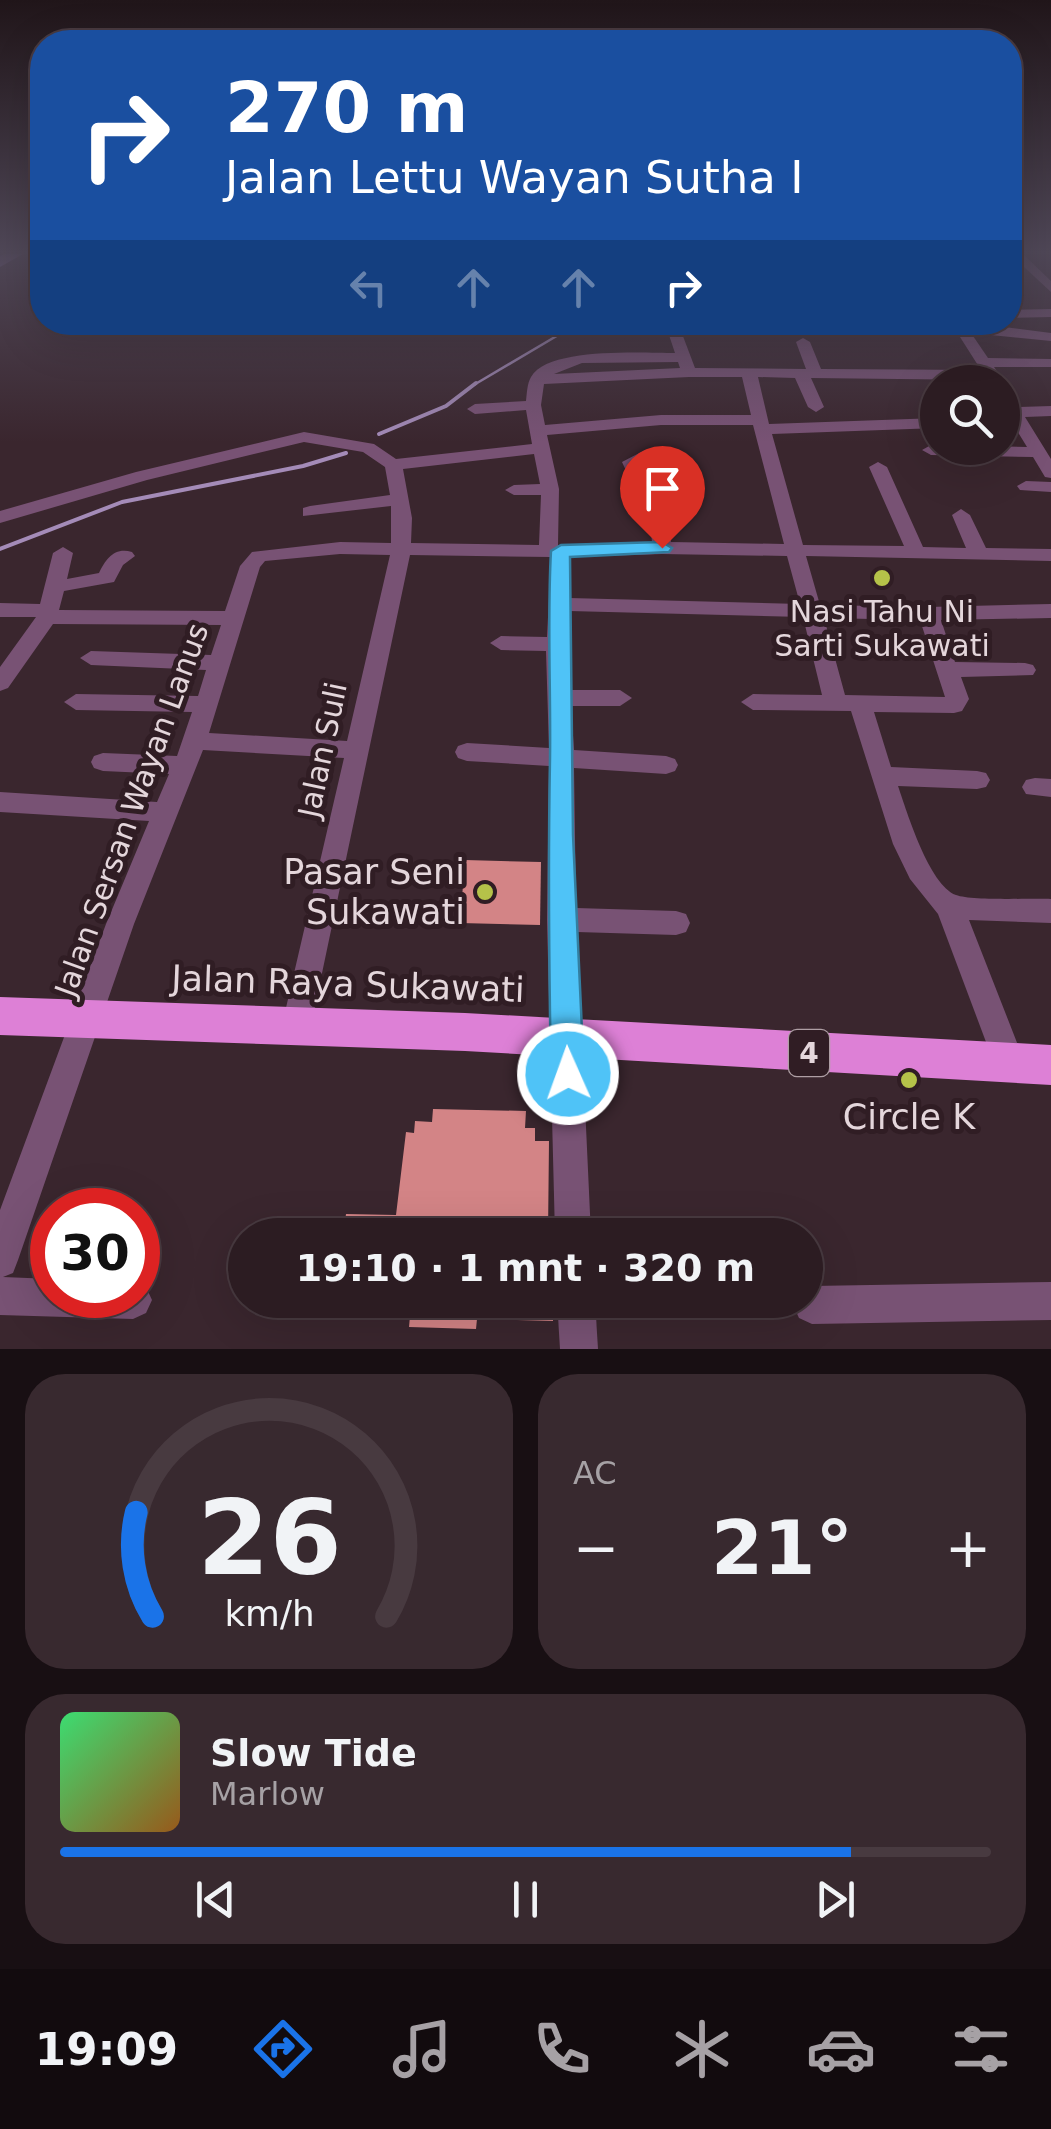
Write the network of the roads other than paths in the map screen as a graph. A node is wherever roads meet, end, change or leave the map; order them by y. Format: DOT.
graph roads {
  1 [pos="1022,334"];
  2 [pos="675,335"];
  3 [pos="966,335"];
  4 [pos="1051,337"];
  5 [pos="803,342"];
  6 [pos="1051,363"];
  7 [pos="686,364"];
  8 [pos="985,365"];
  9 [pos="1020,368"];
  10 [pos="749,373"];
  11 [pos="920,374"];
  12 [pos="809,376"];
  13 [pos="880,404"];
  14 [pos="533,405"];
  15 [pos="816,407"];
  16 [pos="475,409"];
  17 [pos="1020,410"];
  18 [pos="1051,411"];
  19 [pos="889,423"];
  20 [pos="920,423"];
  21 [pos="760,424"];
  22 [pos="1020,425"];
  23 [pos="486,440"];
  24 [pos="540,440"];
  25 [pos="645,455"];
  26 [pos="1020,462"];
  27 [pos="393,465"];
  28 [pos="1047,465"];
  29 [pos="878,468"];
  30 [pos="1026,486"];
  31 [pos="1051,488"];
  32 [pos="514,490"];
  33 [pos="550,490"];
  34 [pos="400,499"];
  35 [pos="310,512"];
  36 [pos="961,515"];
  37 [pos="0,517"];
  38 [pos="401,548"];
  39 [pos="662,548"];
  40 [pos="554,551"];
  41 [pos="794,552"];
  42 [pos="64,553"];
  43 [pos="917,554"];
  44 [pos="979,554"];
  45 [pos="1051,555"];
  46 [pos="125,556"];
  47 [pos="54,587"];
  48 [pos="558,604"];
  49 [pos="0,610"];
  50 [pos="814,611"];
  51 [pos="1051,612"];
  52 [pos="48,614"];
  53 [pos="928,614"];
  54 [pos="235,618"];
  55 [pos="501,642"];
  56 [pos="557,644"];
  57 [pos="90,658"];
  58 [pos="220,663"];
  59 [pos="945,669"];
  60 [pos="1025,670"];
  61 [pos="0,683"];
  62 [pos="558,698"];
  63 [pos="620,698"];
  64 [pos="76,702"];
  65 [pos="753,702"];
  66 [pos="848,703"];
  67 [pos="206,704"];
  68 [pos="195,741"];
  69 [pos="355,750"];
  70 [pos="467,752"];
  71 [pos="562,758"];
  72 [pos="103,762"];
  73 [pos="183,765"];
  74 [pos="666,765"];
  75 [pos="884,776"];
  76 [pos="978,780"];
  77 [pos="0,802"];
  78 [pos="164,812"];
  79 [pos="950,907"];
  80 [pos="1051,912"];
  81 [pos="561,920"];
  82 [pos="676,923"];
  83 [pos="0,1016"];
  84 [pos="86,1020"];
  85 [pos="298,1025"];
  86 [pos="566,1039"];
  87 [pos="1009,1063"];
  88 [pos="1051,1065"];
  89 [pos="7,1216"];
  90 [pos="572,1218"];
  91 [pos="0,1260"];
  92 [pos="0,1296"];
  93 [pos="30,1297"];
  94 [pos="1051,1301"];
  95 [pos="823,1304"];
  96 [pos="577,1318"];
  97 [pos="579,1349"];
  1 -- 4 [label="street"];
  2 -- 7 [label="street"];
  3 -- 8 [label="street"];
  5 -- 12 [label="street"];
  6 -- 9 [label="street"];
  7 -- 10 [label="street"];
  7 -- 14 [label="street"];
  10 -- 12 [label="street"];
  10 -- 21 [label="street"];
  11 -- 12 [label="street"];
  12 -- 15 [label="street"];
  13 -- 19 [label="street"];
  14 -- 16 [label="street"];
  14 -- 24 [label="street"];
  17 -- 18 [label="street"];
  19 -- 20 [label="street"];
  19 -- 21 [label="street"];
  21 -- 24 [label="street"];
  21 -- 41 [label="street"];
  22 -- 28 [label="street"];
  23 -- 24 [label="street"];
  24 -- 27 [label="street"];
  24 -- 33 [label="street"];
  25 -- 39 [label="street"];
  26 -- 28 [label="street"];
  27 -- 34 [label="street, Jalan Suli"];
  27 -- 37 [label="street"];
  29 -- 43 [label="street"];
  30 -- 31 [label="street"];
  32 -- 33 [label="street"];
  33 -- 40 [label="street"];
  34 -- 35 [label="street"];
  34 -- 38 [label="street, Jalan Suli"];
  36 -- 44 [label="street"];
  38 -- 40 [label="street, Jalan Sersan Wayan Lanus"];
  38 -- 54 [label="street, Jalan Sersan Wayan Lanus"];
  38 -- 69 [label="street, Jalan Suli"];
  39 -- 40 [label="street, Jalan Sersan Wayan Lanus"];
  39 -- 41 [label="street, Jalan Sersan Wayan Lanus"];
  40 -- 48 [label="street"];
  41 -- 43 [label="street, Jalan Sersan Wayan Lanus"];
  41 -- 50 [label="street"];
  42 -- 47 [label="street"];
  43 -- 44 [label="street, Jalan Sersan Wayan Lanus"];
  44 -- 45 [label="street, Jalan Sersan Wayan Lanus"];
  46 -- 47 [label="street"];
  47 -- 52 [label="street"];
  48 -- 50 [label="street"];
  48 -- 56 [label="street"];
  49 -- 52 [label="street"];
  50 -- 53 [label="street"];
  50 -- 66 [label="street"];
  51 -- 53 [label="street"];
  52 -- 54 [label="street"];
  52 -- 61 [label="street"];
  53 -- 59 [label="street"];
  54 -- 58 [label="street, Jalan Sersan Wayan Lanus"];
  55 -- 56 [label="street"];
  56 -- 62 [label="street"];
  57 -- 58 [label="street"];
  58 -- 67 [label="street, Jalan Sersan Wayan Lanus"];
  59 -- 60 [label="street"];
  59 -- 66 [label="street"];
  62 -- 63 [label="street"];
  62 -- 71 [label="street"];
  64 -- 67 [label="street"];
  65 -- 66 [label="street"];
  66 -- 75 [label="street"];
  67 -- 68 [label="street, Jalan Sersan Wayan Lanus"];
  68 -- 69 [label="street"];
  68 -- 73 [label="street, Jalan Sersan Wayan Lanus"];
  69 -- 85 [label="street, Jalan Suli"];
  70 -- 71 [label="street"];
  71 -- 74 [label="street"];
  71 -- 81 [label="street"];
  72 -- 73 [label="street"];
  73 -- 78 [label="street, Jalan Sersan Wayan Lanus"];
  75 -- 76 [label="street"];
  75 -- 79 [label="street"];
  77 -- 78 [label="street"];
  78 -- 84 [label="street, Jalan Sersan Wayan Lanus"];
  79 -- 80 [label="street"];
  79 -- 87 [label="street"];
  81 -- 82 [label="street"];
  81 -- 86 [label="street"];
  83 -- 84 [label="highway, Jalan Raya Sukawati / 4"];
  84 -- 85 [label="highway, Jalan Raya Sukawati / 4"];
  84 -- 89 [label="street, Jalan Sersan Wayan Lanus"];
  85 -- 86 [label="highway, Jalan Raya Sukawati / 4"];
  86 -- 87 [label="highway, Jalan Raya Sukawati / 4"];
  86 -- 90 [label="street"];
  87 -- 88 [label="highway, Jalan Raya Sukawati / 4"];
  89 -- 91 [label="street, Jalan Sersan Wayan Lanus"];
  92 -- 93 [label="street"];
  94 -- 95 [label="street"];
  96 -- 97 [label="street"];
}
